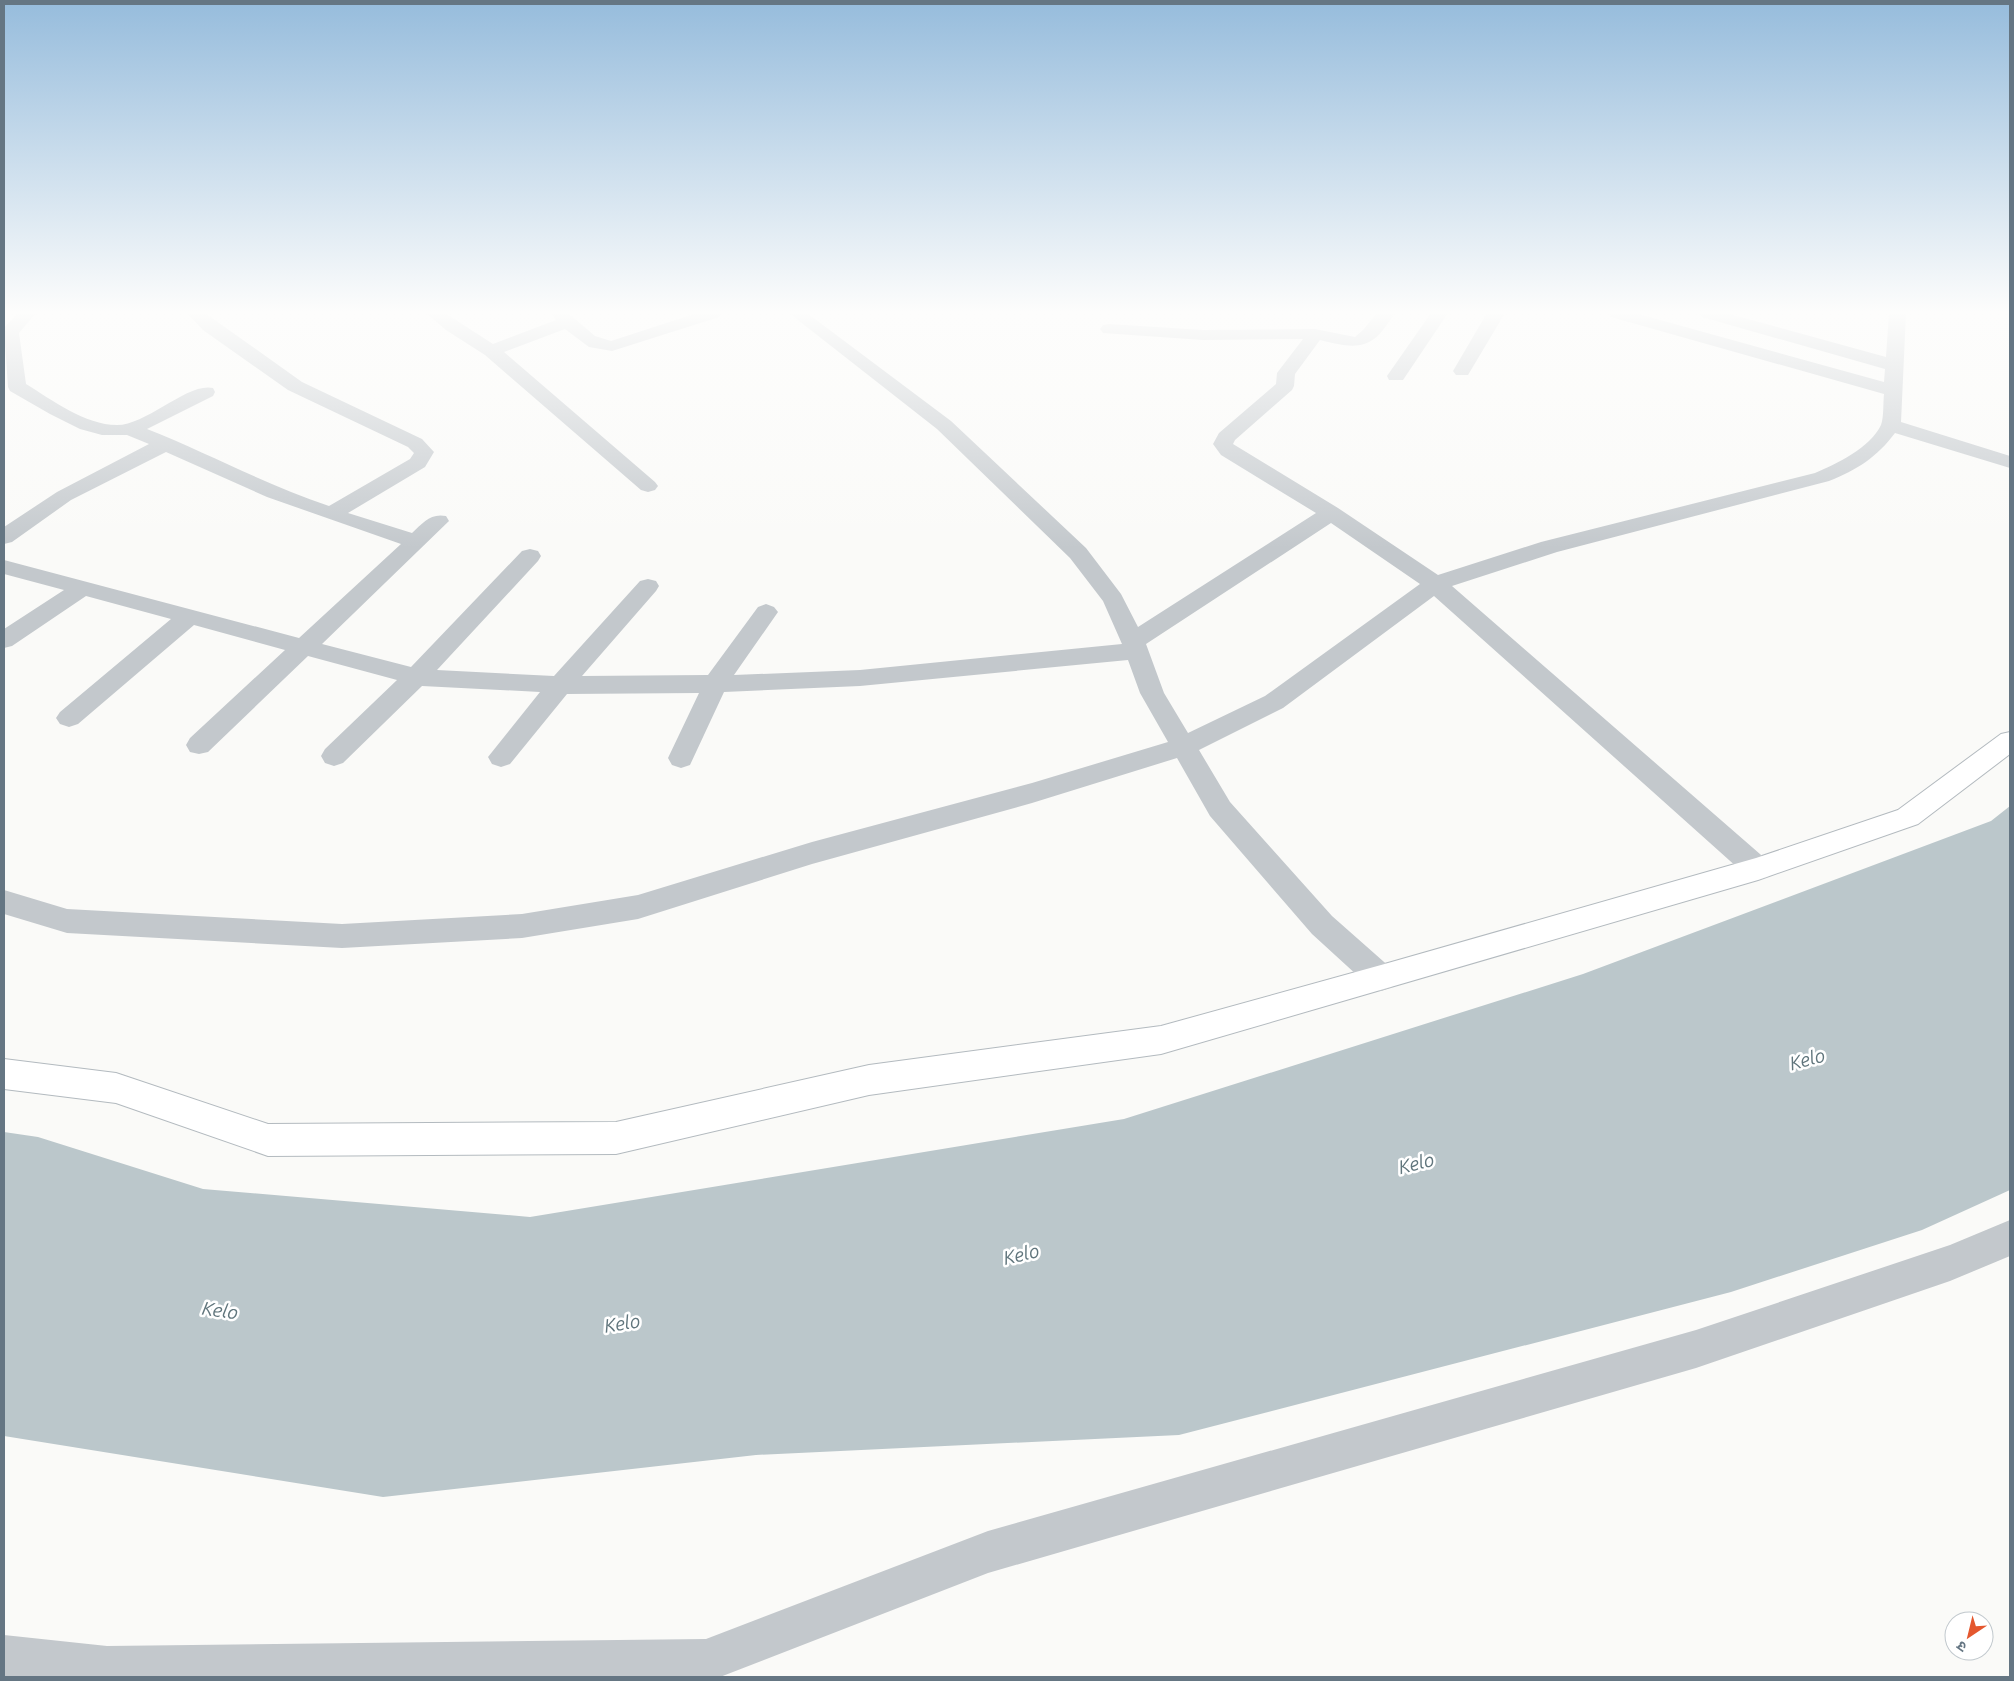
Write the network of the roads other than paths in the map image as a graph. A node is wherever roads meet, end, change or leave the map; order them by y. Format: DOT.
graph roads {
  1 [pos="13,391"];
  2 [pos="307,391"];
  3 [pos="538,391"];
  4 [pos="900,391"];
  5 [pos="1279,391"];
  6 [pos="1894,391"];
  7 [pos="206,392"];
  8 [pos="1891,425"];
  9 [pos="129,429"];
  10 [pos="167,443"];
  11 [pos="2010,462"];
  12 [pos="648,486"];
  13 [pos="1331,513"];
  14 [pos="331,514"];
  15 [pos="438,521"];
  16 [pos="4,537"];
  17 [pos="416,541"];
  18 [pos="530,556"];
  19 [pos="4,566"];
  20 [pos="1434,584"];
  21 [pos="648,586"];
  22 [pos="83,588"];
  23 [pos="766,612"];
  24 [pos="189,617"];
  25 [pos="4,640"];
  26 [pos="1134,646"];
  27 [pos="302,647"];
  28 [pos="416,677"];
  29 [pos="715,684"];
  30 [pos="560,685"];
  31 [pos="69,718"];
  32 [pos="2010,741"];
  33 [pos="199,745"];
  34 [pos="1184,746"];
  35 [pos="334,756"];
  36 [pos="500,756"];
  37 [pos="681,758"];
  38 [pos="1758,869"];
  39 [pos="4,902"];
  40 [pos="1381,978"];
  41 [pos="4,1074"];
  42 [pos="2010,1238"];
  43 [pos="4,1657"];
  44 [pos="706,1669"];
  1 -- 9 [label="street"];
  2 -- 14 [label="street"];
  3 -- 12 [label="street"];
  4 -- 26 [label="street"];
  5 -- 13 [label="street"];
  6 -- 8 [label="street"];
  7 -- 9 [label="street"];
  8 -- 11 [label="street"];
  8 -- 20 [label="street"];
  9 -- 10 [label="street"];
  10 -- 14 [label="street"];
  10 -- 16 [label="street"];
  13 -- 20 [label="street"];
  13 -- 26 [label="street"];
  14 -- 17 [label="street"];
  15 -- 17 [label="street"];
  17 -- 27 [label="street"];
  18 -- 28 [label="street"];
  19 -- 22 [label="street"];
  20 -- 34 [label="street"];
  20 -- 38 [label="street"];
  21 -- 30 [label="street"];
  22 -- 24 [label="street"];
  22 -- 25 [label="street"];
  23 -- 29 [label="street"];
  24 -- 27 [label="street"];
  24 -- 31 [label="street"];
  26 -- 29 [label="street"];
  26 -- 34 [label="street"];
  27 -- 28 [label="street"];
  27 -- 33 [label="street"];
  28 -- 30 [label="street"];
  28 -- 35 [label="street"];
  29 -- 30 [label="street"];
  29 -- 37 [label="street"];
  30 -- 36 [label="street"];
  32 -- 38 [label="street"];
  34 -- 39 [label="street"];
  34 -- 40 [label="street"];
  38 -- 40 [label="street"];
  40 -- 41 [label="street"];
  42 -- 44 [label="street"];
  43 -- 44 [label="street"];
}
